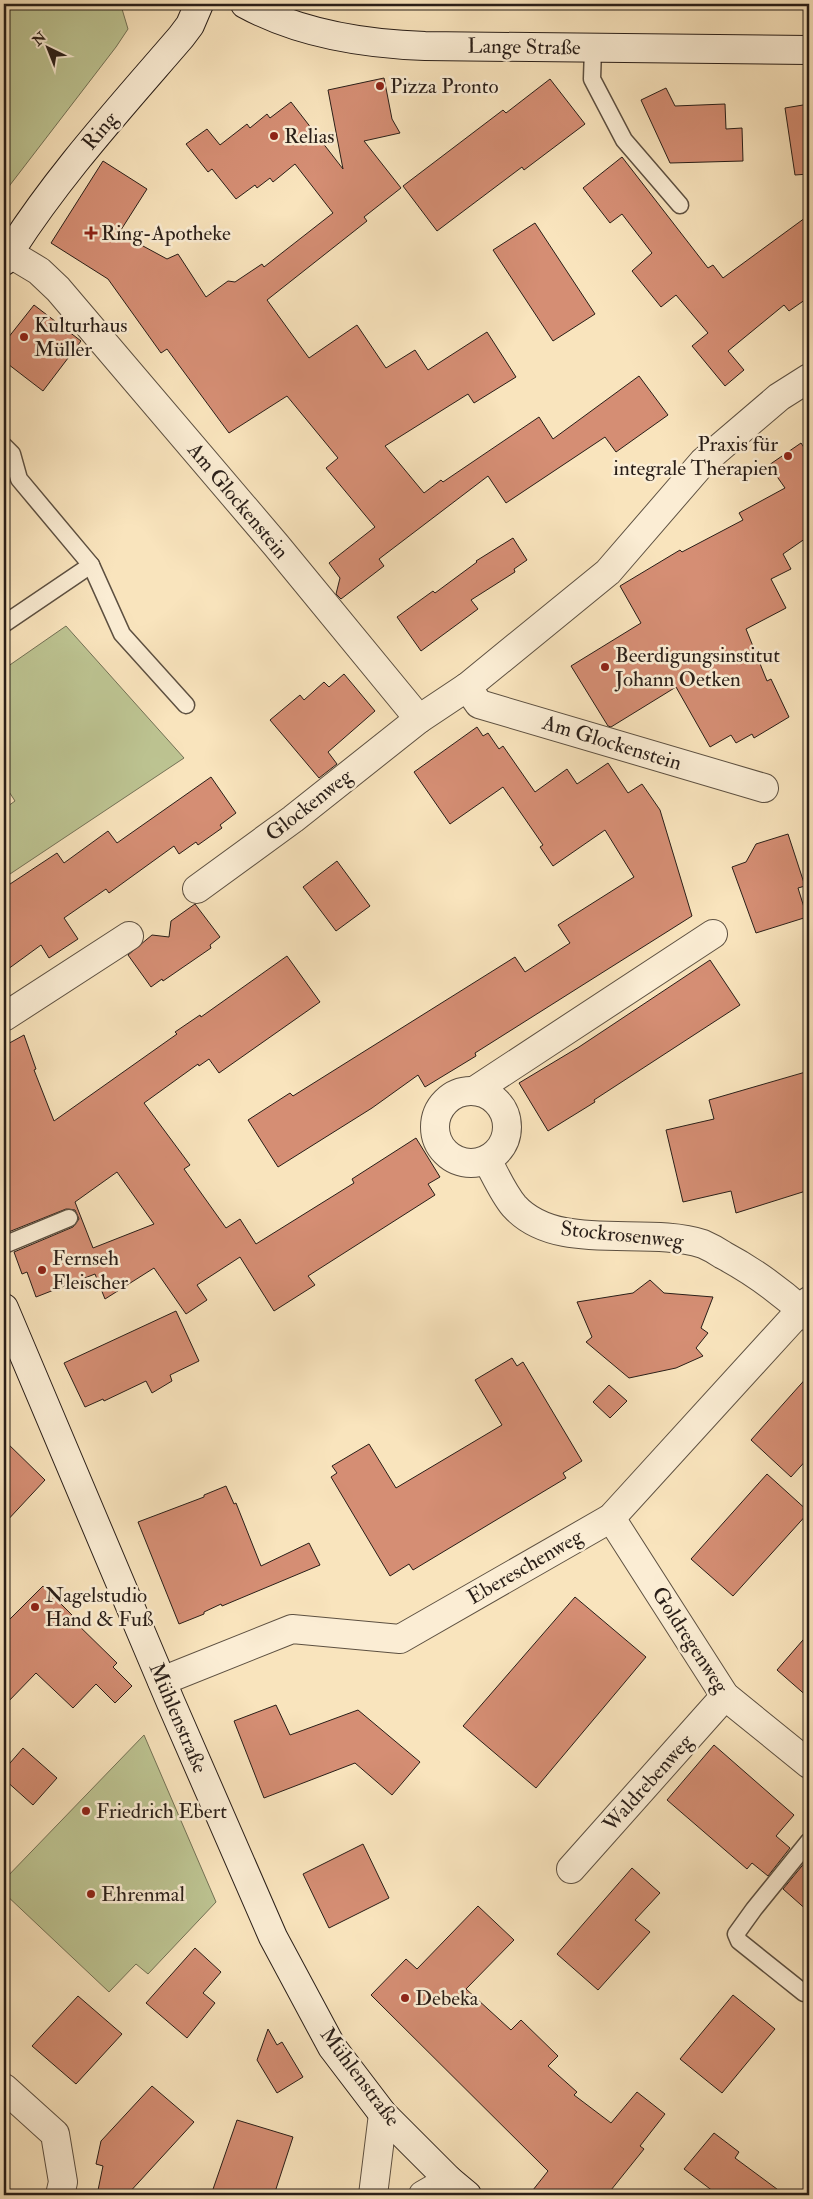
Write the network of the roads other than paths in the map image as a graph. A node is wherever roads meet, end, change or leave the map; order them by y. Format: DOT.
graph roads {
  1 [pos="199,4"];
  2 [pos="245,4"];
  3 [pos="593,48"];
  4 [pos="809,50"];
  5 [pos="680,205"];
  6 [pos="6,257"];
  7 [pos="809,378"];
  8 [pos="4,446"];
  9 [pos="91,564"];
  10 [pos="4,624"];
  11 [pos="467,687"];
  12 [pos="186,705"];
  13 [pos="419,719"];
  14 [pos="764,788"];
  15 [pos="197,889"];
  16 [pos="713,934"];
  17 [pos="129,936"];
  18 [pos="4,1017"];
  19 [pos="474,1091"];
  20 [pos="486,1160"];
  21 [pos="69,1218"];
  22 [pos="4,1246"];
  23 [pos="4,1308"];
  24 [pos="806,1309"];
  25 [pos="611,1518"];
  26 [pos="162,1682"];
  27 [pos="725,1696"];
  28 [pos="809,1764"];
  29 [pos="809,1841"];
  30 [pos="571,1870"];
  31 [pos="804,1993"];
  32 [pos="4,2088"];
  33 [pos="383,2114"];
  34 [pos="458,2187"];
  35 [pos="60,2195"];
  36 [pos="372,2195"];
  37 [pos="423,2195"];
  1 -- 6 [label="street, Ring"];
  2 -- 3 [label="street, Lange Straße"];
  3 -- 4 [label="street, Lange Straße"];
  3 -- 5 [label="lane"];
  6 -- 13 [label="street, Am Glockenstein"];
  7 -- 11 [label="street"];
  8 -- 9 [label="lane"];
  9 -- 10 [label="lane"];
  9 -- 12 [label="lane"];
  11 -- 13 [label="street"];
  11 -- 14 [label="street, Am Glockenstein"];
  13 -- 15 [label="street, Glockenweg"];
  16 -- 19 [label="street"];
  17 -- 18 [label="street"];
  19 -- 20 [label="street"];
  19 -- 20 [label="street"];
  20 -- 24 [label="street, Stockrosenweg"];
  21 -- 22 [label="lane"];
  23 -- 26 [label="street, Mühlenstraße"];
  24 -- 25 [label="street, Ebereschenweg"];
  25 -- 26 [label="street, Ebereschenweg"];
  25 -- 27 [label="street, Goldregenweg"];
  26 -- 33 [label="street, Mühlenstraße"];
  27 -- 28 [label="street, Goldregenweg"];
  27 -- 30 [label="street, Waldrebenweg"];
  29 -- 31 [label="lane"];
  32 -- 35 [label="street"];
  33 -- 34 [label="street, Mühlenstraße"];
  33 -- 36 [label="street"];
  34 -- 37 [label="street"];
}
